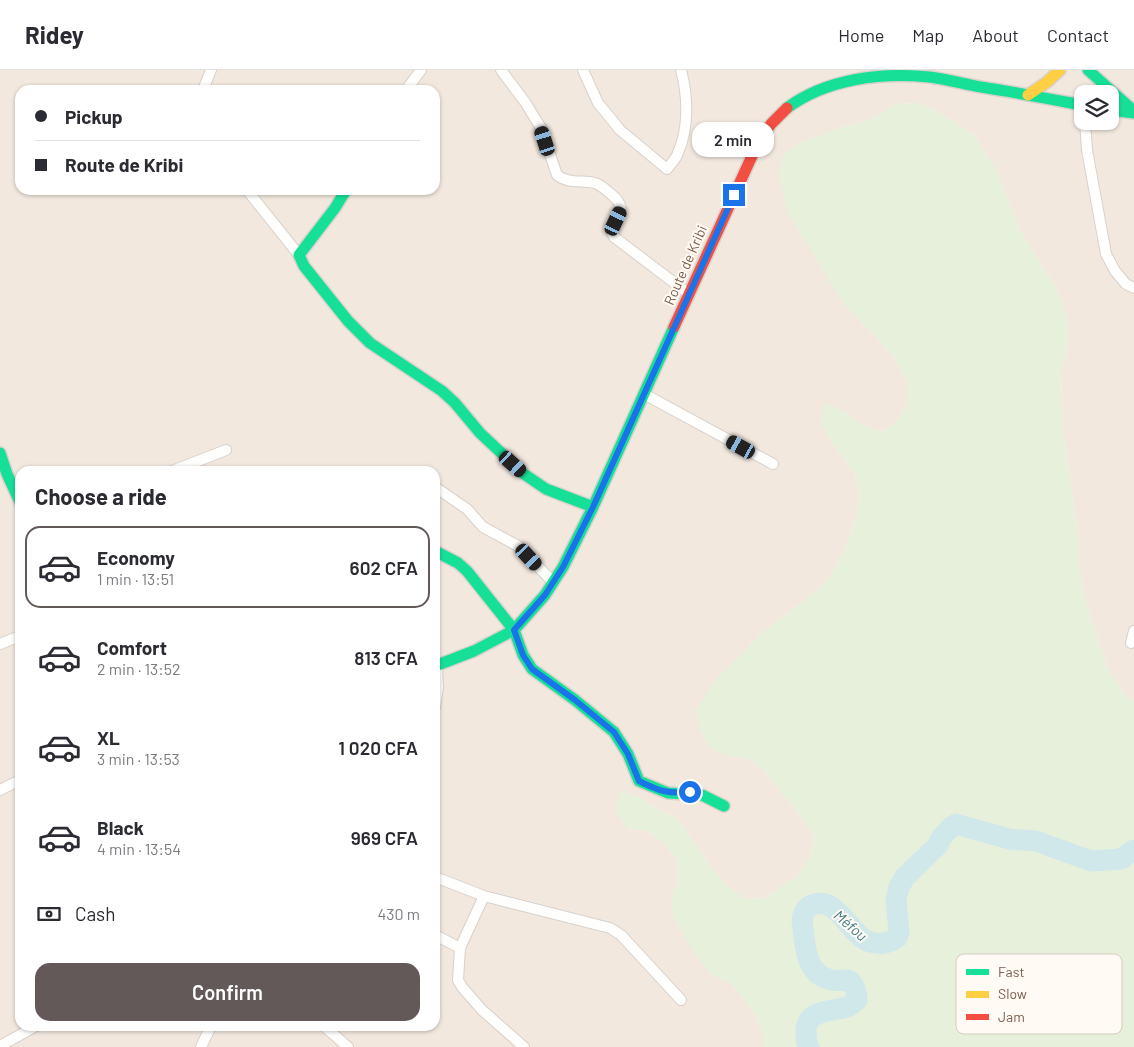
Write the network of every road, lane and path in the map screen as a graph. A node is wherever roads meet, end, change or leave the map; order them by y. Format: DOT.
graph roads {
  1 [pos="211,70"];
  2 [pos="421,70"];
  3 [pos="501,70"];
  4 [pos="583,70"];
  5 [pos="681,70"];
  6 [pos="1060,70"];
  7 [pos="1088,70"];
  8 [pos="205,85"];
  9 [pos="410,85"];
  10 [pos="1028,95"];
  11 [pos="1074,104"];
  12 [pos="1119,111"];
  13 [pos="1134,112"];
  14 [pos="1085,130"];
  15 [pos="252,195"];
  16 [pos="343,195"];
  17 [pos="299,255"];
  18 [pos="1134,288"];
  19 [pos="689,294"];
  20 [pos="644,394"];
  21 [pos="226,450"];
  22 [pos="0,453"];
  23 [pos="773,464"];
  24 [pos="185,466"];
  25 [pos="4,476"];
  26 [pos="440,490"];
  27 [pos="15,494"];
  28 [pos="593,507"];
  29 [pos="440,553"];
  30 [pos="553,582"];
  31 [pos="514,630"];
  32 [pos="1134,631"];
  33 [pos="15,638"];
  34 [pos="1131,643"];
  35 [pos="0,644"];
  36 [pos="440,664"];
  37 [pos="15,782"];
  38 [pos="0,790"];
  39 [pos="724,806"];
  40 [pos="440,879"];
  41 [pos="484,896"];
  42 [pos="440,938"];
  43 [pos="460,948"];
  44 [pos="681,1000"];
  45 [pos="27,1031"];
  46 [pos="209,1031"];
  47 [pos="330,1031"];
  48 [pos="0,1046"];
  49 [pos="201,1047"];
  50 [pos="348,1047"];
  51 [pos="524,1047"];
  1 -- 8 [label="street"];
  2 -- 9 [label="street"];
  3 -- 19 [label="street"];
  4 -- 5 [label="street"];
  6 -- 10 [label="main road"];
  7 -- 13 [label="main road"];
  10 -- 11 [label="main road, Route de Kribi"];
  10 -- 19 [label="main road, Route de Kribi"];
  12 -- 13 [label="main road"];
  14 -- 18 [label="street"];
  15 -- 17 [label="street"];
  16 -- 17 [label="main road"];
  17 -- 28 [label="main road"];
  19 -- 20 [label="main road, Route de Kribi"];
  20 -- 23 [label="street"];
  20 -- 28 [label="main road, Route de Kribi"];
  21 -- 24 [label="street"];
  22 -- 25 [label="main road"];
  25 -- 27 [label="main road"];
  26 -- 30 [label="street"];
  28 -- 30 [label="main road, Route de Kribi"];
  29 -- 31 [label="main road"];
  30 -- 31 [label="main road, Route de Kribi"];
  31 -- 36 [label="main road, Route de Kribi"];
  31 -- 39 [label="main road"];
  32 -- 34 [label="street"];
  33 -- 35 [label="street"];
  37 -- 38 [label="street"];
  40 -- 41 [label="street"];
  41 -- 43 [label="street"];
  41 -- 44 [label="street"];
  42 -- 43 [label="street"];
  43 -- 51 [label="street"];
  45 -- 48 [label="street"];
  46 -- 49 [label="street"];
  47 -- 50 [label="street"];
}
